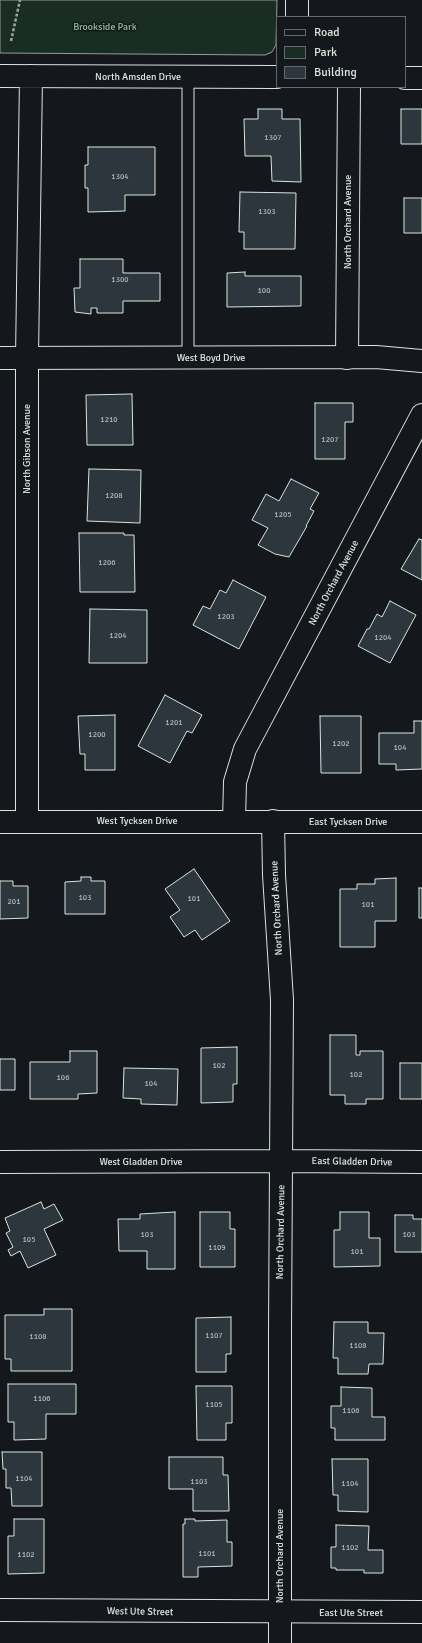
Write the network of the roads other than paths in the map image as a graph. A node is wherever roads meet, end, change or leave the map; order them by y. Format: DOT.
graph roads {
  1 [pos="297,0"];
  2 [pos="297,16"];
  3 [pos="0,76"];
  4 [pos="31,76"];
  5 [pos="188,77"];
  6 [pos="276,77"];
  7 [pos="406,78"];
  8 [pos="422,78"];
  9 [pos="349,88"];
  10 [pos="0,358"];
  11 [pos="27,358"];
  12 [pos="188,358"];
  13 [pos="347,358"];
  14 [pos="422,361"];
  15 [pos="422,415"];
  16 [pos="234,821"];
  17 [pos="273,821"];
  18 [pos="0,822"];
  19 [pos="27,822"];
  20 [pos="422,822"];
  21 [pos="281,1161"];
  22 [pos="0,1162"];
  23 [pos="422,1162"];
  24 [pos="0,1610"];
  25 [pos="422,1612"];
  26 [pos="280,1613"];
  27 [pos="280,1643"];
  1 -- 2 [label="street"];
  3 -- 4 [label="street, North Amsden Drive"];
  4 -- 5 [label="street, North Amsden Drive"];
  4 -- 11 [label="street, North Gibson Avenue"];
  5 -- 6 [label="street, North Amsden Drive"];
  5 -- 12 [label="lane"];
  7 -- 8 [label="street"];
  9 -- 13 [label="street, North Orchard Avenue"];
  10 -- 11 [label="street, West Boyd Drive"];
  11 -- 12 [label="street, West Boyd Drive"];
  11 -- 19 [label="street, North Gibson Avenue"];
  12 -- 13 [label="street, West Boyd Drive"];
  13 -- 14 [label="street, West Boyd Drive"];
  15 -- 16 [label="street, North Orchard Avenue"];
  16 -- 17 [label="street, West Tycksen Drive"];
  16 -- 19 [label="street, West Tycksen Drive"];
  17 -- 20 [label="street, East Tycksen Drive"];
  17 -- 21 [label="street, North Orchard Avenue"];
  18 -- 19 [label="street, West Tycksen Drive"];
  21 -- 22 [label="street, West Gladden Drive"];
  21 -- 23 [label="street, East Gladden Drive"];
  21 -- 26 [label="street, North Orchard Avenue"];
  24 -- 26 [label="street, West Ute Street"];
  25 -- 26 [label="street, East Ute Street"];
  26 -- 27 [label="street, North Orchard Avenue"];
}
